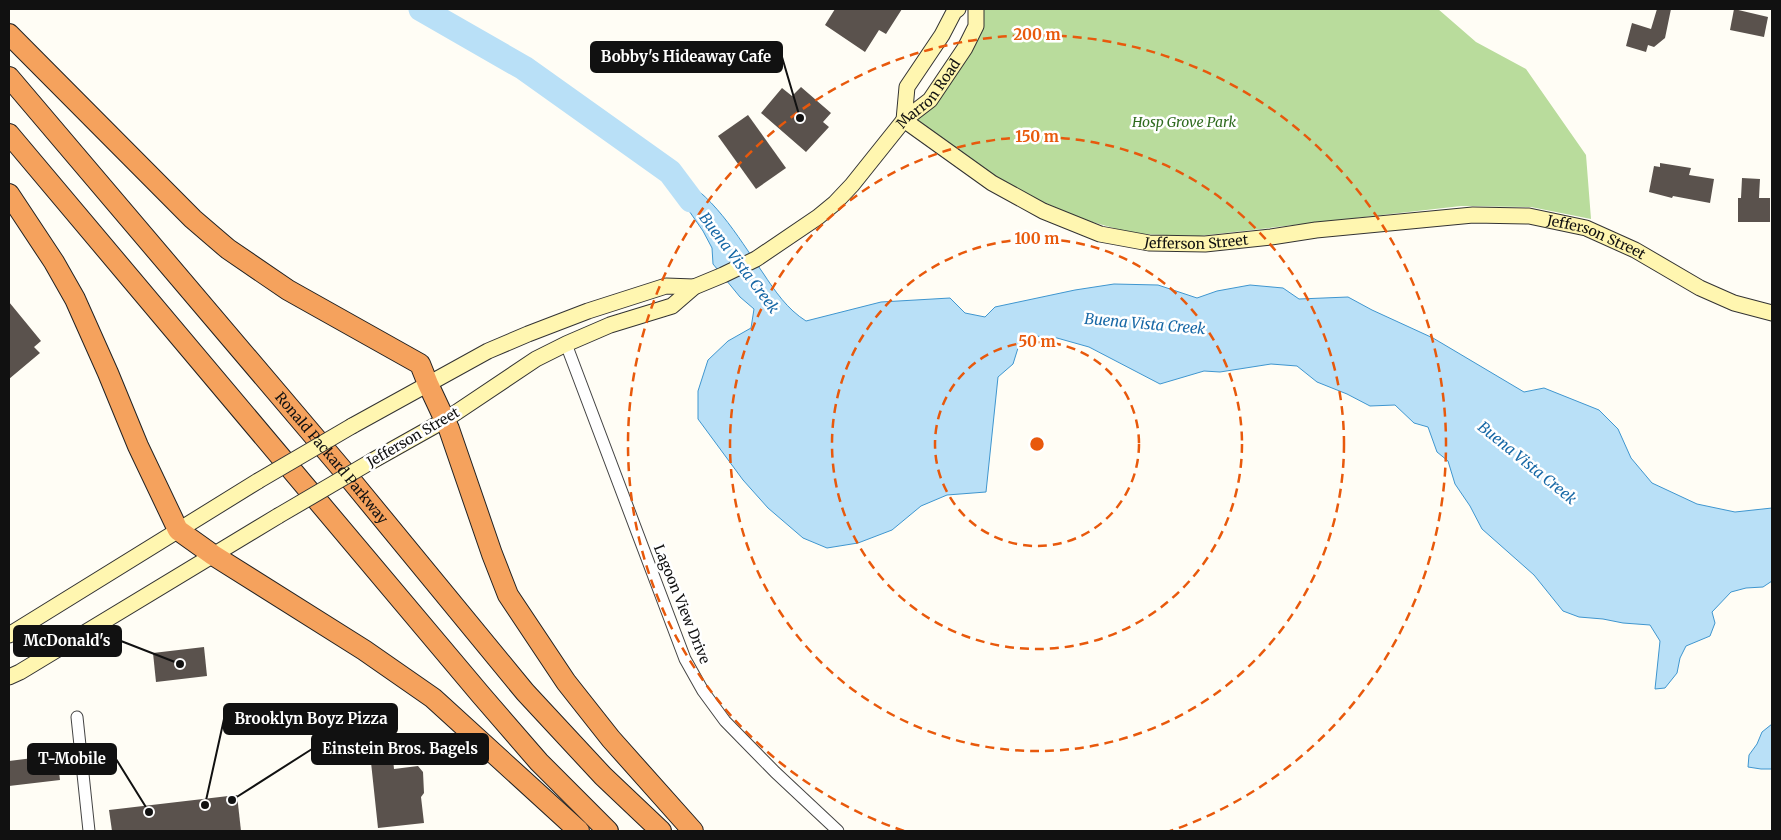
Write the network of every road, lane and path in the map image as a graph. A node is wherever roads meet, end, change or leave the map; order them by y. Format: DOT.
graph roads {
  1 [pos="958,9"];
  2 [pos="976,9"];
  3 [pos="9,34"];
  4 [pos="9,78"];
  5 [pos="904,120"];
  6 [pos="9,134"];
  7 [pos="9,194"];
  8 [pos="694,287"];
  9 [pos="1772,313"];
  10 [pos="566,344"];
  11 [pos="428,384"];
  12 [pos="445,420"];
  13 [pos="178,530"];
  14 [pos="212,555"];
  15 [pos="9,635"];
  16 [pos="9,677"];
  17 [pos="77,717"];
  18 [pos="89,831"];
  19 [pos="579,831"];
  20 [pos="608,831"];
  21 [pos="661,831"];
  22 [pos="693,831"];
  23 [pos="838,831"];
  1 -- 5 [label="main road, Marron Road"];
  2 -- 5 [label="main road, Marron Road"];
  3 -- 11 [label="highway"];
  4 -- 21 [label="highway, Ronald Packard Parkway"];
  5 -- 8 [label="main road, Jefferson Street"];
  5 -- 9 [label="main road, Jefferson Street"];
  6 -- 20 [label="highway"];
  7 -- 13 [label="highway"];
  8 -- 10 [label="main road, Jefferson Street"];
  8 -- 11 [label="main road, Jefferson Street"];
  10 -- 12 [label="main road, Jefferson Street"];
  10 -- 23 [label="street, Lagoon View Drive"];
  11 -- 12 [label="highway"];
  11 -- 13 [label="main road, Jefferson Street, bridge"];
  12 -- 14 [label="main road, Jefferson Street, bridge"];
  12 -- 22 [label="highway"];
  13 -- 14 [label="highway"];
  13 -- 15 [label="main road, Jefferson Street"];
  14 -- 16 [label="main road, Jefferson Street"];
  14 -- 19 [label="highway"];
  17 -- 18 [label="street"];
}
